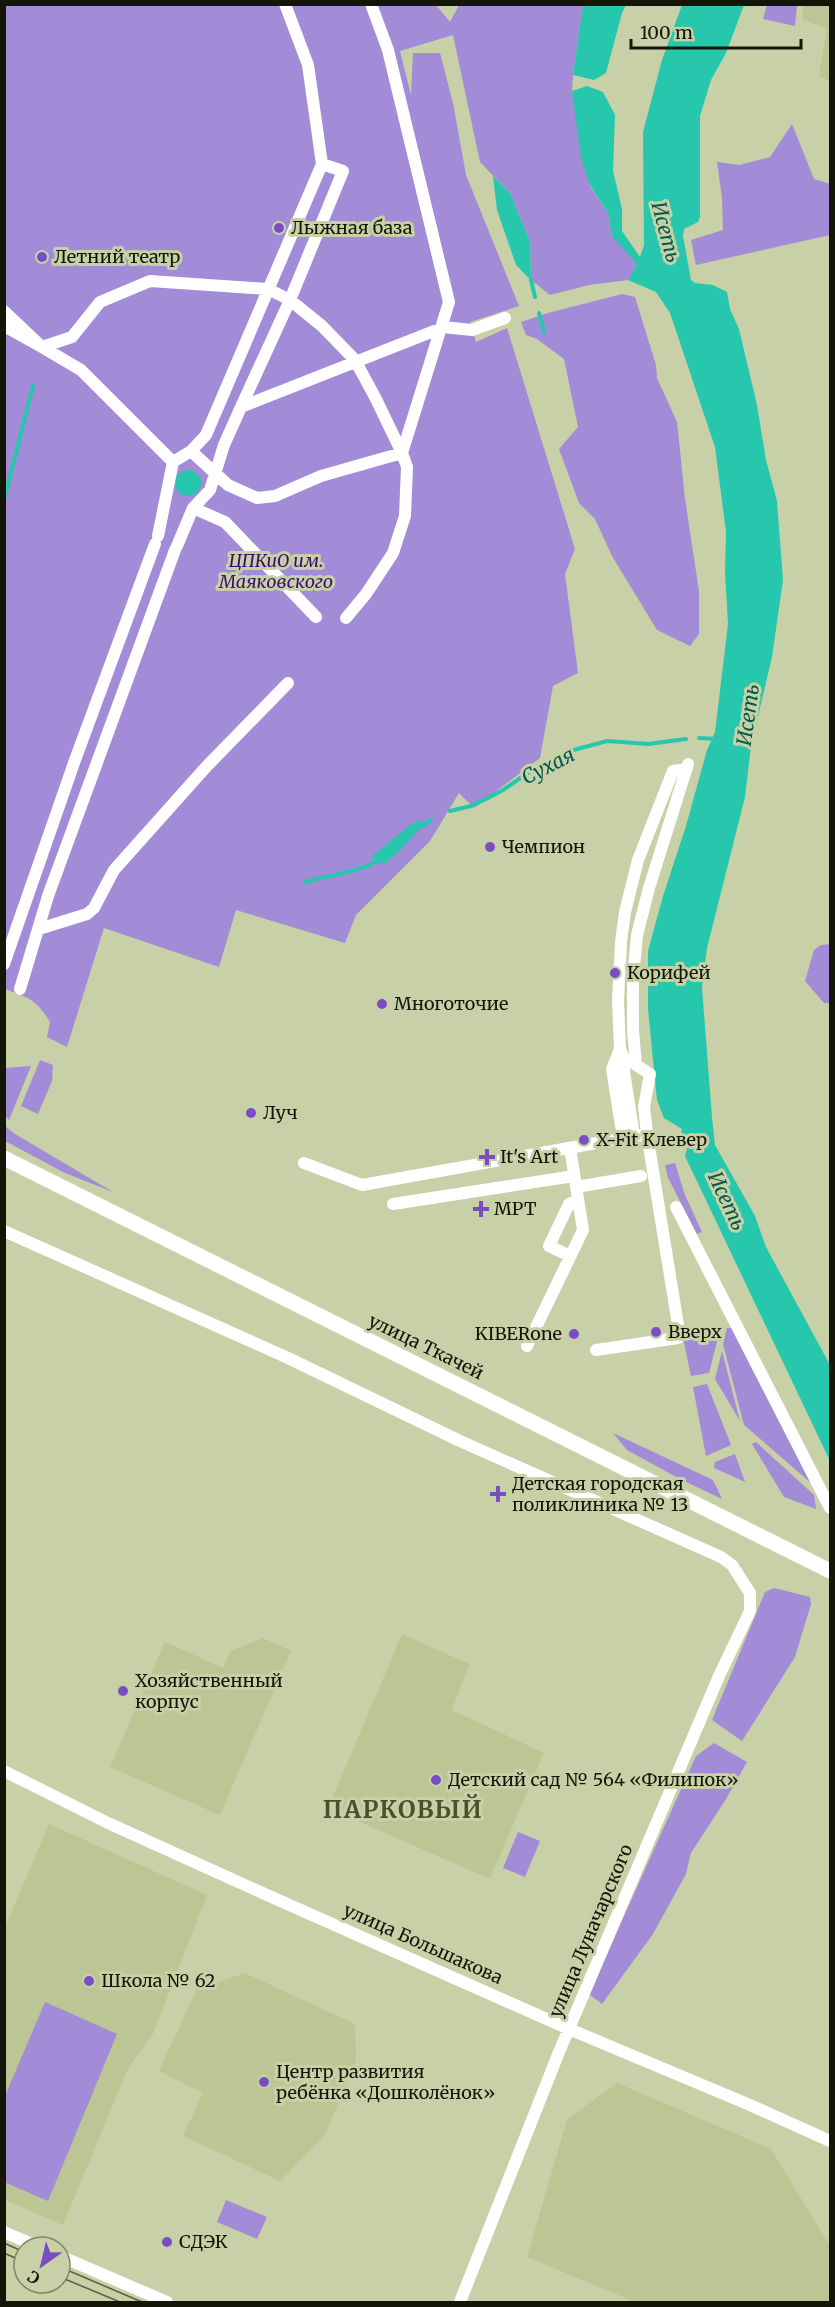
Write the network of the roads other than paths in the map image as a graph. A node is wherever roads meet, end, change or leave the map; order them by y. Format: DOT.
graph roads {
  1 [pos="285,4"];
  2 [pos="371,4"];
  3 [pos="322,164"];
  4 [pos="268,289"];
  5 [pos="290,300"];
  6 [pos="4,311"];
  7 [pos="505,318"];
  8 [pos="4,326"];
  9 [pos="439,329"];
  10 [pos="42,347"];
  11 [pos="355,360"];
  12 [pos="241,407"];
  13 [pos="191,451"];
  14 [pos="402,453"];
  15 [pos="173,462"];
  16 [pos="214,474"];
  17 [pos="193,508"];
  18 [pos="316,617"];
  19 [pos="346,618"];
  20 [pos="288,682"];
  21 [pos="39,928"];
  22 [pos="4,964"];
  23 [pos="20,989"];
  24 [pos="635,1136"];
  25 [pos="570,1148"];
  26 [pos="4,1158"];
  27 [pos="304,1163"];
  28 [pos="641,1176"];
  29 [pos="575,1181"];
  30 [pos="578,1200"];
  31 [pos="393,1204"];
  32 [pos="676,1207"];
  33 [pos="4,1231"];
  34 [pos="570,1256"];
  35 [pos="527,1346"];
  36 [pos="596,1350"];
  37 [pos="831,1508"];
  38 [pos="829,1570"];
  39 [pos="4,1771"];
  40 [pos="569,2030"];
  41 [pos="831,2141"];
  42 [pos="72,2261"];
  43 [pos="167,2302"];
  44 [pos="460,2302"];
  1 -- 3 [label="street"];
  2 -- 9 [label="street"];
  3 -- 4 [label="street"];
  3 -- 5 [label="street"];
  4 -- 5 [label="street"];
  4 -- 10 [label="street"];
  4 -- 13 [label="street"];
  5 -- 11 [label="street"];
  5 -- 12 [label="street"];
  6 -- 10 [label="street"];
  7 -- 9 [label="street"];
  8 -- 10 [label="street"];
  9 -- 11 [label="street"];
  9 -- 14 [label="street"];
  10 -- 15 [label="street"];
  11 -- 12 [label="street"];
  11 -- 14 [label="street"];
  12 -- 16 [label="street"];
  13 -- 15 [label="street"];
  13 -- 16 [label="street"];
  14 -- 16 [label="street"];
  14 -- 19 [label="street"];
  15 -- 22 [label="street"];
  16 -- 17 [label="street"];
  17 -- 18 [label="street"];
  17 -- 21 [label="street"];
  20 -- 21 [label="street"];
  21 -- 23 [label="street"];
  24 -- 24 [label="street"];
  24 -- 25 [label="street"];
  24 -- 36 [label="street"];
  25 -- 27 [label="street"];
  25 -- 29 [label="street"];
  26 -- 38 [label="main road, улица Ткачей"];
  28 -- 29 [label="street"];
  29 -- 30 [label="street"];
  29 -- 31 [label="street"];
  30 -- 34 [label="street"];
  30 -- 34 [label="street"];
  32 -- 37 [label="street"];
  33 -- 40 [label="street, улица Луначарского"];
  34 -- 35 [label="street"];
  39 -- 40 [label="street, улица Большакова"];
  40 -- 41 [label="street, улица Большакова"];
  40 -- 44 [label="street, улица Луначарского"];
  42 -- 43 [label="street"];
}
